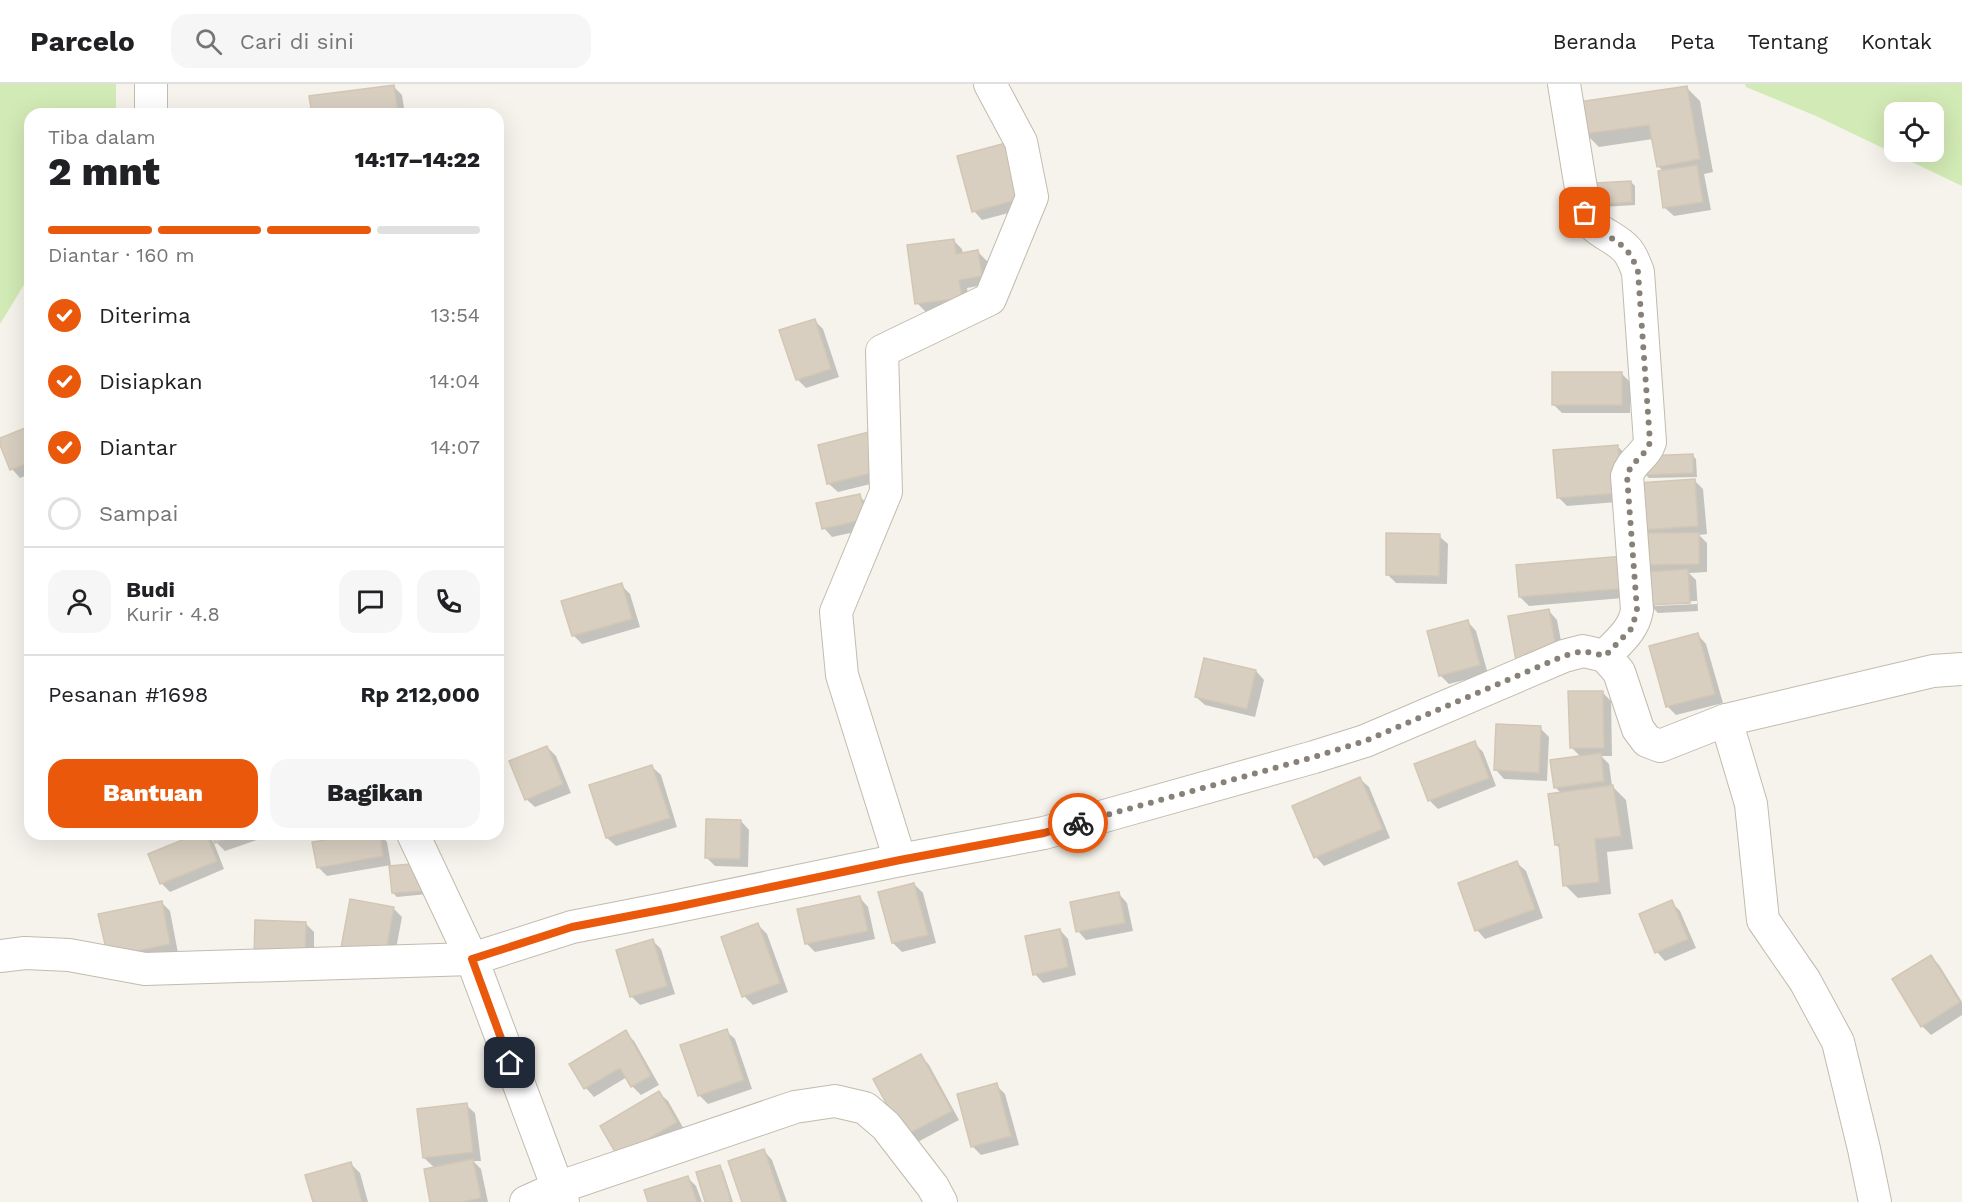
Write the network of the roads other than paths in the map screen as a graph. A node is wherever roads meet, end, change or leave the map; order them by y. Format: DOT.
graph roads {
  1 [pos="151,84"];
  2 [pos="990,84"];
  3 [pos="1564,84"];
  4 [pos="151,108"];
  5 [pos="1605,656"];
  6 [pos="1962,669"];
  7 [pos="1726,720"];
  8 [pos="416,840"];
  9 [pos="900,860"];
  10 [pos="0,956"];
  11 [pos="472,959"];
  12 [pos="560,1195"];
  13 [pos="526,1202"];
  14 [pos="941,1202"];
  15 [pos="1875,1202"];
  1 -- 4 [label="street"];
  2 -- 9 [label="street"];
  3 -- 5 [label="street"];
  5 -- 7 [label="street"];
  5 -- 9 [label="street"];
  6 -- 7 [label="street"];
  7 -- 15 [label="street"];
  8 -- 11 [label="street"];
  9 -- 11 [label="street"];
  10 -- 11 [label="street"];
  11 -- 12 [label="street"];
  12 -- 13 [label="street"];
  12 -- 14 [label="street"];
}
